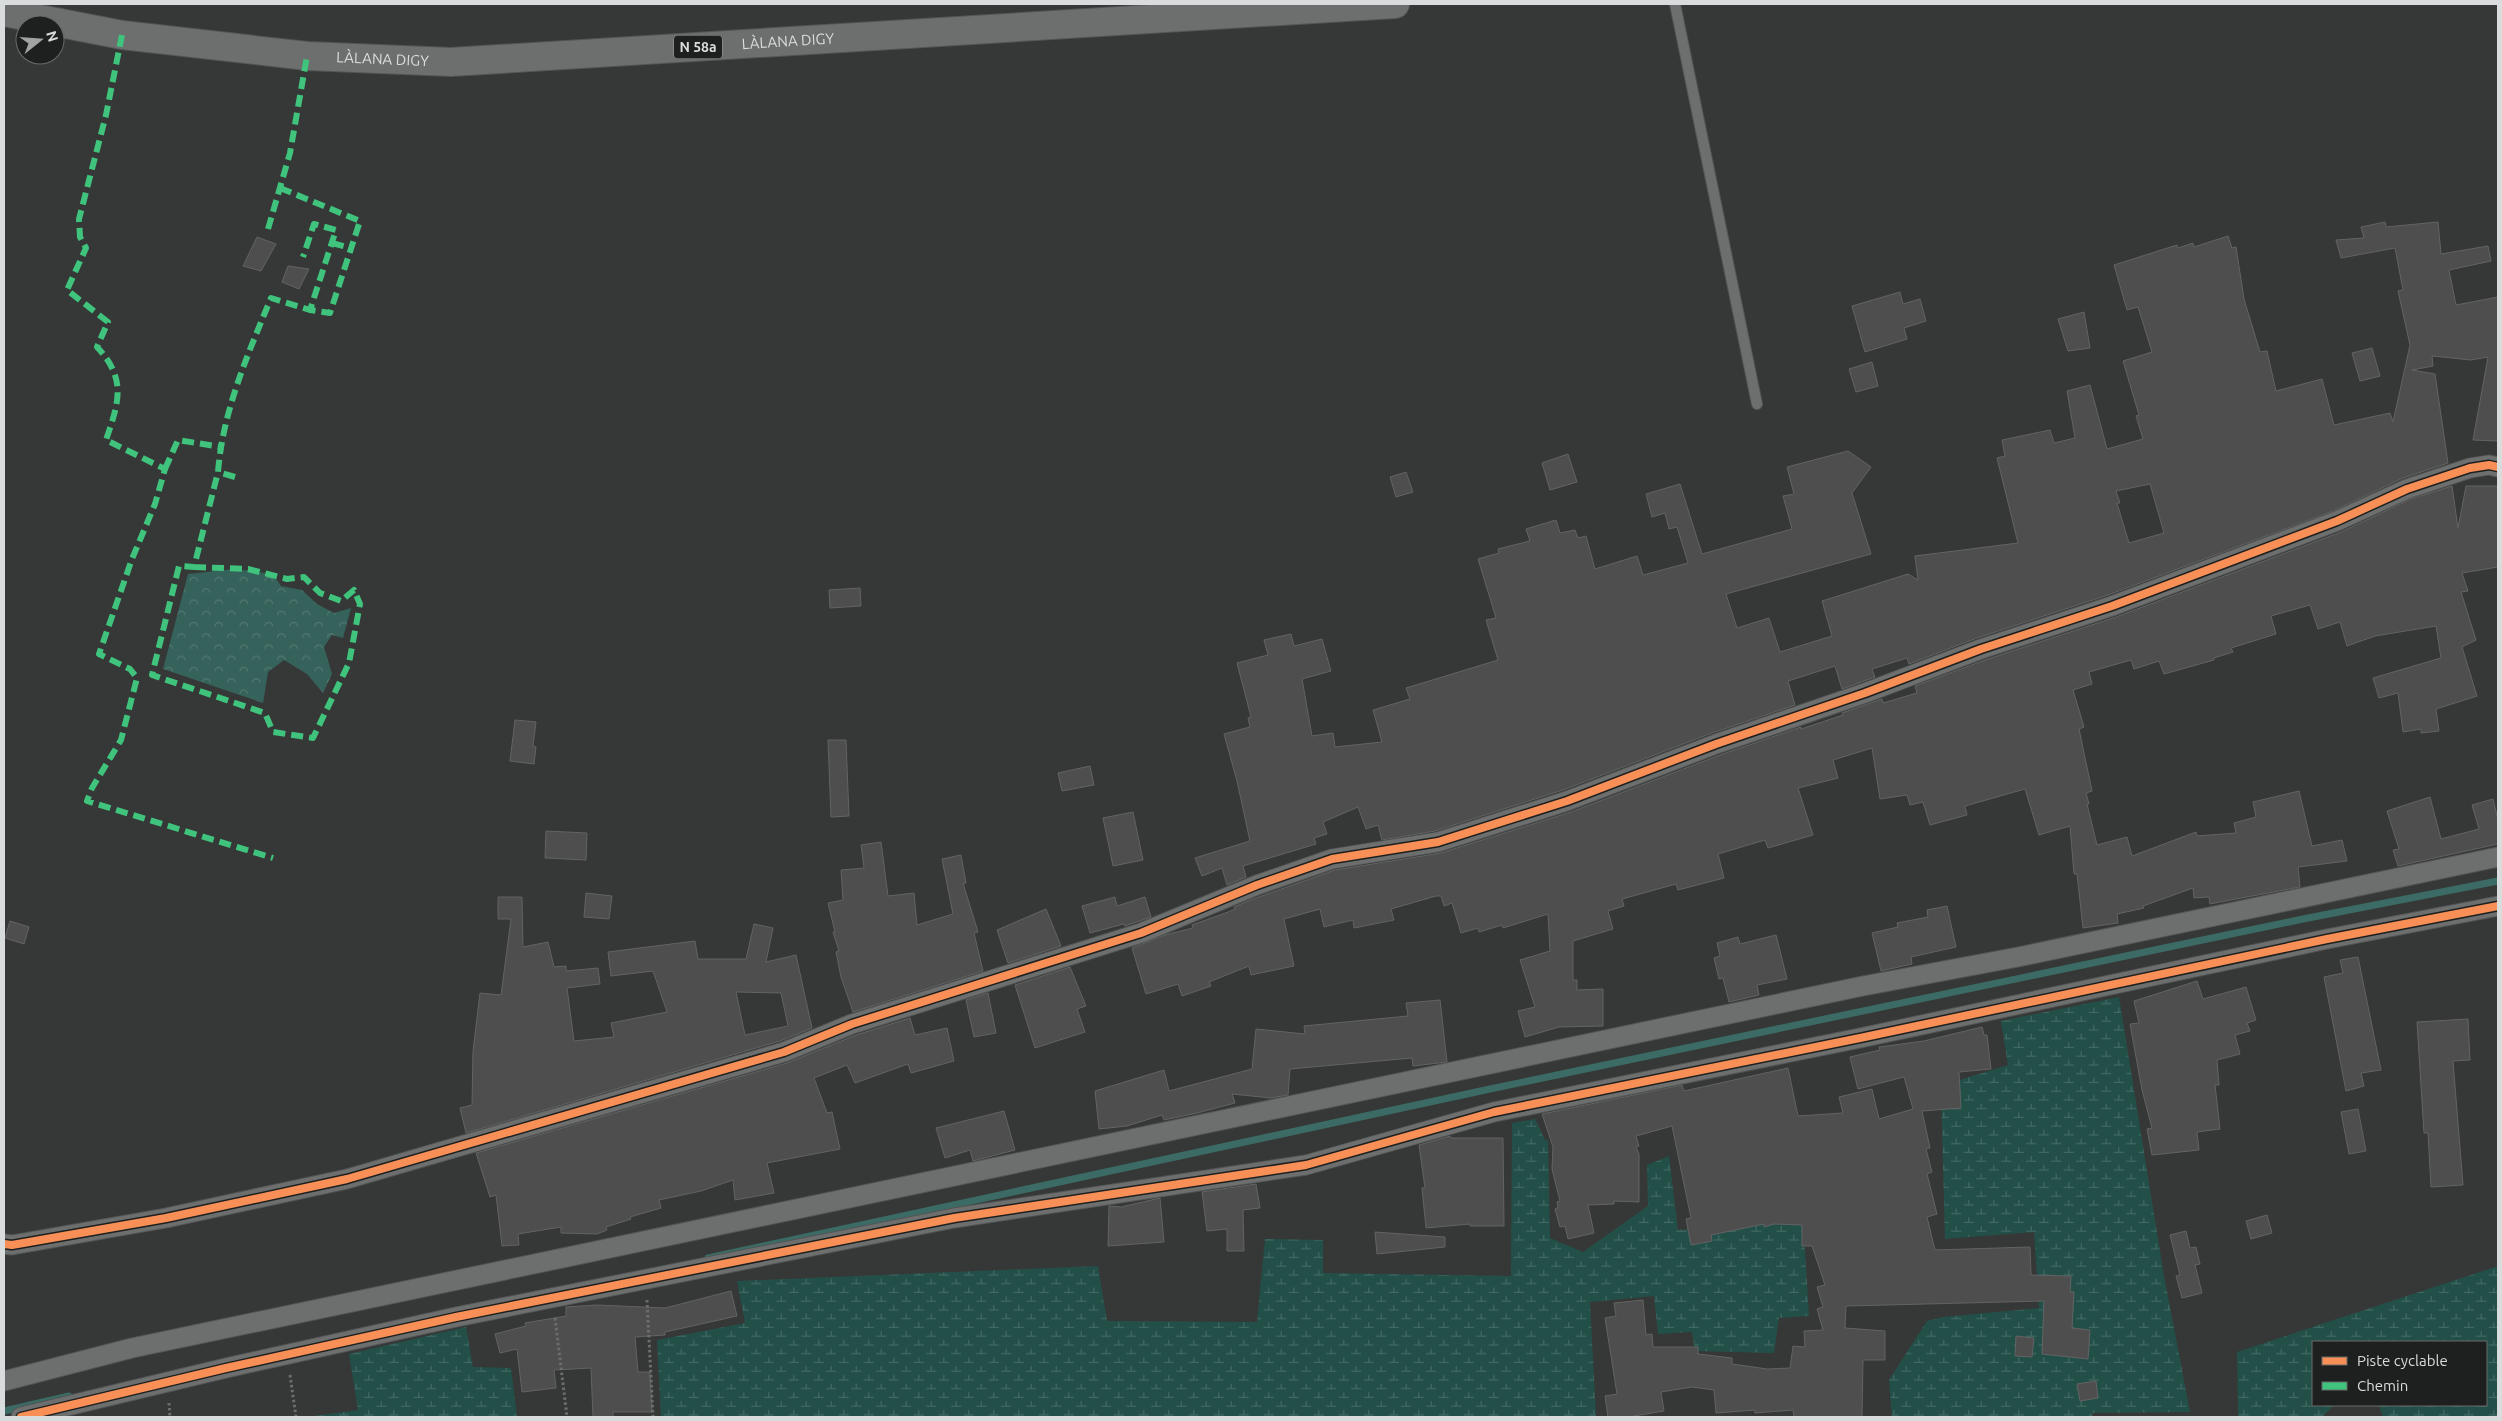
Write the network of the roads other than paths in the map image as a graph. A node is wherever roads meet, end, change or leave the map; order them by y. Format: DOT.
graph roads {
  1 [pos="1395,4"];
  2 [pos="1675,4"];
  3 [pos="4,12"];
  4 [pos="1757,404"];
  5 [pos="2498,467"];
  6 [pos="2498,857"];
  7 [pos="2498,906"];
  8 [pos="4,1244"];
  9 [pos="4,1381"];
  10 [pos="21,1417"];
  1 -- 3 [label="main road, LÀLANA DIGY / N 58a"];
  2 -- 4 [label="lane"];
  5 -- 8 [label="street"];
  6 -- 9 [label="street"];
  7 -- 10 [label="street"];
}
